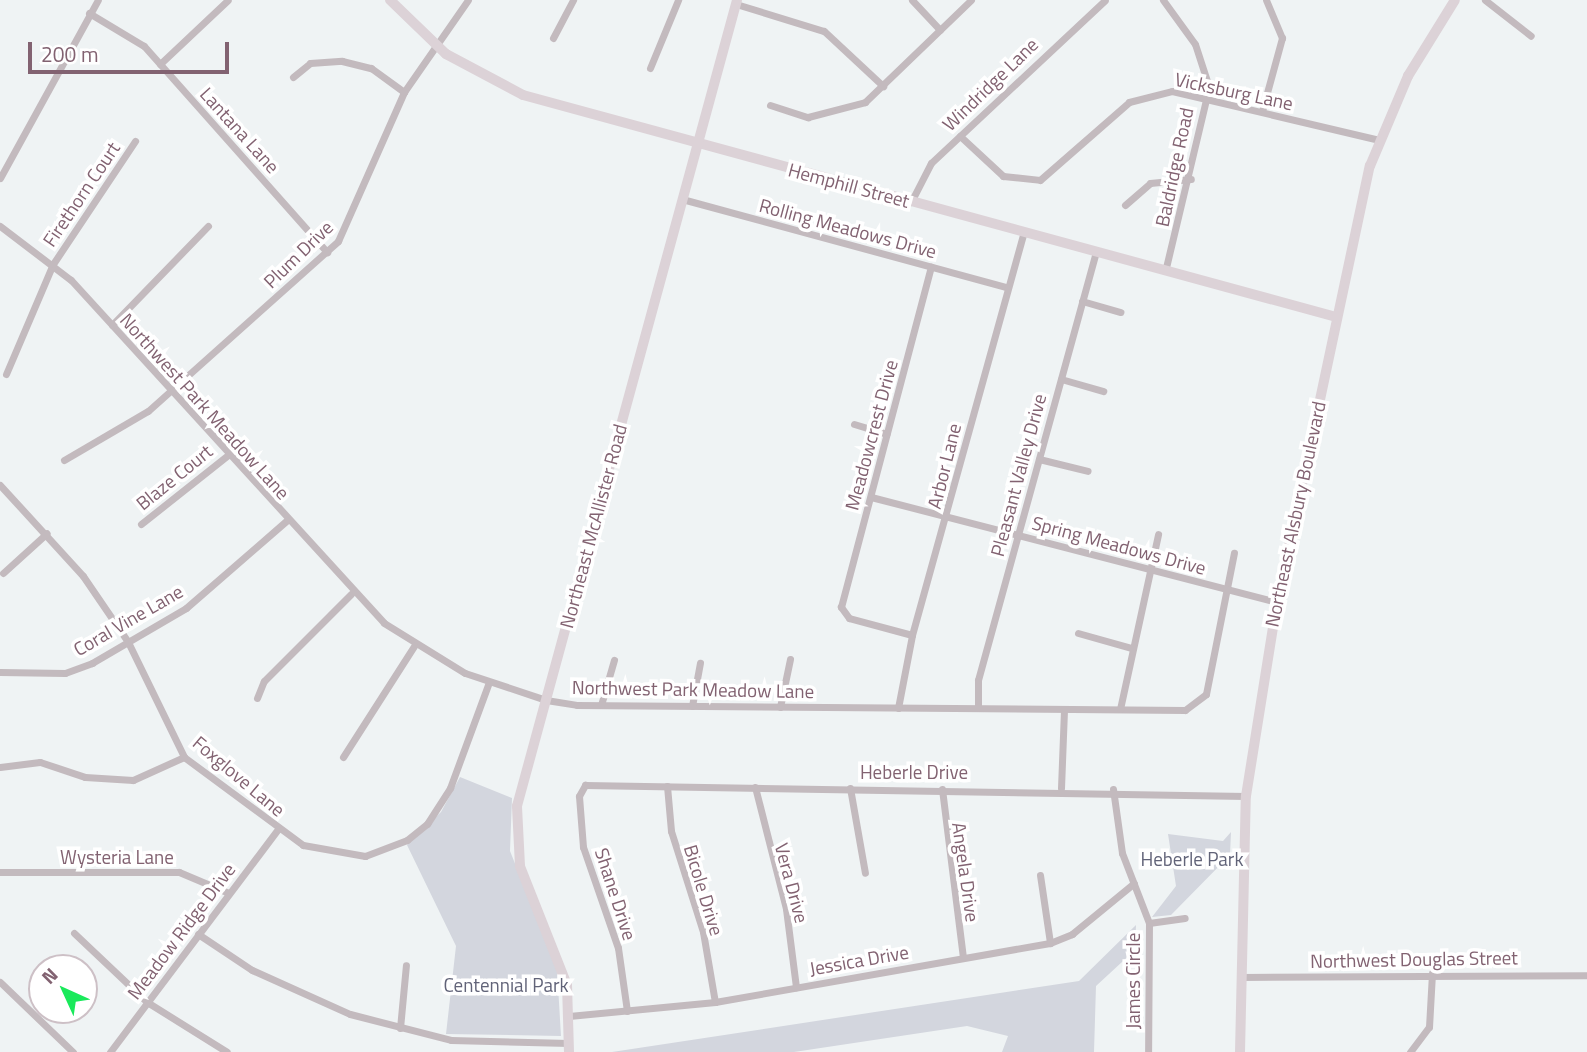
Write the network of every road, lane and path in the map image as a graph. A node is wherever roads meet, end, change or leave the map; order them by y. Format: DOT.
graph roads {
  1 [pos="98,0"];
  2 [pos="228,0"];
  3 [pos="390,0"];
  4 [pos="468,0"];
  5 [pos="572,0"];
  6 [pos="678,0"];
  7 [pos="912,0"];
  8 [pos="971,0"];
  9 [pos="1105,0"];
  10 [pos="1163,0"];
  11 [pos="1266,0"];
  12 [pos="1455,0"];
  13 [pos="1485,0"];
  14 [pos="737,2"];
  15 [pos="89,13"];
  16 [pos="940,30"];
  17 [pos="1531,36"];
  18 [pos="553,38"];
  19 [pos="437,46"];
  20 [pos="160,64"];
  21 [pos="650,68"];
  22 [pos="293,77"];
  23 [pos="883,86"];
  24 [pos="404,92"];
  25 [pos="1205,97"];
  26 [pos="770,105"];
  27 [pos="1262,111"];
  28 [pos="960,136"];
  29 [pos="1379,140"];
  30 [pos="135,141"];
  31 [pos="697,143"];
  32 [pos="0,178"];
  33 [pos="1191,179"];
  34 [pos="682,199"];
  35 [pos="911,202"];
  36 [pos="1125,205"];
  37 [pos="0,226"];
  38 [pos="208,226"];
  39 [pos="1024,232"];
  40 [pos="327,252"];
  41 [pos="1096,252"];
  42 [pos="53,264"];
  43 [pos="931,267"];
  44 [pos="1165,271"];
  45 [pos="1006,287"];
  46 [pos="1082,301"];
  47 [pos="1119,312"];
  48 [pos="1336,317"];
  49 [pos="112,325"];
  50 [pos="6,374"];
  51 [pos="1061,379"];
  52 [pos="169,391"];
  53 [pos="1103,391"];
  54 [pos="853,424"];
  55 [pos="887,434"];
  56 [pos="228,455"];
  57 [pos="1039,459"];
  58 [pos="64,460"];
  59 [pos="1088,471"];
  60 [pos="0,485"];
  61 [pos="871,496"];
  62 [pos="948,516"];
  63 [pos="286,521"];
  64 [pos="141,524"];
  65 [pos="47,533"];
  66 [pos="1158,534"];
  67 [pos="1018,535"];
  68 [pos="1234,553"];
  69 [pos="1149,569"];
  70 [pos="3,573"];
  71 [pos="1229,589"];
  72 [pos="351,594"];
  73 [pos="1277,602"];
  74 [pos="1078,633"];
  75 [pos="912,635"];
  76 [pos="128,642"];
  77 [pos="414,646"];
  78 [pos="1131,648"];
  79 [pos="790,659"];
  80 [pos="614,660"];
  81 [pos="700,663"];
  82 [pos="0,672"];
  83 [pos="489,682"];
  84 [pos="257,698"];
  85 [pos="546,700"];
  86 [pos="601,705"];
  87 [pos="692,706"];
  88 [pos="780,707"];
  89 [pos="898,708"];
  90 [pos="978,708"];
  91 [pos="1063,709"];
  92 [pos="1120,709"];
  93 [pos="184,757"];
  94 [pos="343,757"];
  95 [pos="0,767"];
  96 [pos="667,786"];
  97 [pos="755,787"];
  98 [pos="582,788"];
  99 [pos="850,788"];
  100 [pos="1061,788"];
  101 [pos="942,789"];
  102 [pos="1113,789"];
  103 [pos="1246,796"];
  104 [pos="278,829"];
  105 [pos="0,872"];
  106 [pos="865,873"];
  107 [pos="1040,875"];
  108 [pos="1134,883"];
  109 [pos="229,893"];
  110 [pos="1185,918"];
  111 [pos="1149,923"];
  112 [pos="74,933"];
  113 [pos="198,934"];
  114 [pos="1050,943"];
  115 [pos="963,958"];
  116 [pos="405,965"];
  117 [pos="1432,973"];
  118 [pos="1587,975"];
  119 [pos="1242,977"];
  120 [pos="0,982"];
  121 [pos="796,987"];
  122 [pos="147,1002"];
  123 [pos="715,1003"];
  124 [pos="627,1010"];
  125 [pos="569,1016"];
  126 [pos="400,1028"];
  127 [pos="569,1048"];
  128 [pos="73,1052"];
  129 [pos="110,1052"];
  130 [pos="227,1052"];
  131 [pos="1148,1052"];
  132 [pos="1240,1052"];
  133 [pos="1410,1052"];
  1 -- 15 [label="street"];
  2 -- 20 [label="street"];
  3 -- 19 [label="street, Hemphill Street"];
  4 -- 19 [label="street, Plum Drive"];
  5 -- 18 [label="street"];
  6 -- 21 [label="street"];
  7 -- 16 [label="street"];
  8 -- 16 [label="street"];
  9 -- 28 [label="street, Windridge Lane"];
  10 -- 25 [label="street, Baldridge Road"];
  11 -- 27 [label="street"];
  12 -- 29 [label="street, Northeast Alsbury Boulevard"];
  13 -- 17 [label="street"];
  14 -- 23 [label="street"];
  14 -- 31 [label="street, Northeast McAllister Road"];
  15 -- 20 [label="street, Lantana Lane"];
  15 -- 32 [label="street"];
  16 -- 23 [label="street"];
  19 -- 24 [label="street, Plum Drive"];
  19 -- 31 [label="street, Hemphill Street"];
  20 -- 40 [label="street, Lantana Lane"];
  22 -- 24 [label="street"];
  23 -- 26 [label="street"];
  24 -- 40 [label="street, Plum Drive"];
  25 -- 27 [label="street, Vicksburg Lane"];
  25 -- 28 [label="street, Vicksburg Lane"];
  25 -- 33 [label="street, Baldridge Road"];
  27 -- 29 [label="street, Vicksburg Lane"];
  28 -- 35 [label="street, Windridge Lane"];
  29 -- 48 [label="street, Northeast Alsbury Boulevard"];
  30 -- 42 [label="street, Firethorn Court"];
  31 -- 34 [label="street, Northeast McAllister Road"];
  31 -- 35 [label="street, Hemphill Street"];
  33 -- 36 [label="street"];
  33 -- 44 [label="street, Baldridge Road"];
  34 -- 43 [label="street, Rolling Meadows Drive"];
  34 -- 85 [label="street, Northeast McAllister Road"];
  35 -- 39 [label="street, Hemphill Street"];
  37 -- 42 [label="street, Northwest Park Meadow Lane"];
  38 -- 49 [label="street"];
  39 -- 41 [label="street, Hemphill Street"];
  39 -- 45 [label="street, Arbor Lane"];
  40 -- 52 [label="street, Plum Drive"];
  41 -- 44 [label="street, Hemphill Street"];
  41 -- 46 [label="street, Pleasant Valley Drive"];
  42 -- 49 [label="street, Northwest Park Meadow Lane"];
  42 -- 50 [label="street, Firethorn Court"];
  43 -- 45 [label="street, Rolling Meadows Drive"];
  43 -- 55 [label="street, Meadowcrest Drive"];
  44 -- 48 [label="street, Hemphill Street"];
  45 -- 62 [label="street, Arbor Lane"];
  46 -- 47 [label="street"];
  46 -- 51 [label="street, Pleasant Valley Drive"];
  48 -- 73 [label="street, Northeast Alsbury Boulevard"];
  49 -- 52 [label="street, Northwest Park Meadow Lane"];
  51 -- 53 [label="street"];
  51 -- 57 [label="street, Pleasant Valley Drive"];
  52 -- 56 [label="street, Northwest Park Meadow Lane"];
  52 -- 58 [label="street, Plum Drive"];
  54 -- 55 [label="street"];
  55 -- 61 [label="street, Meadowcrest Drive"];
  56 -- 63 [label="street, Northwest Park Meadow Lane"];
  56 -- 64 [label="street, Blaze Court"];
  57 -- 59 [label="street"];
  57 -- 67 [label="street, Pleasant Valley Drive"];
  60 -- 65 [label="street, Foxglove Lane"];
  61 -- 62 [label="street, Spring Meadows Drive"];
  61 -- 75 [label="street, Meadowcrest Drive"];
  62 -- 67 [label="street, Spring Meadows Drive"];
  62 -- 75 [label="street, Arbor Lane"];
  63 -- 72 [label="street, Northwest Park Meadow Lane"];
  63 -- 76 [label="street, Coral Vine Lane"];
  65 -- 70 [label="street"];
  65 -- 76 [label="street, Foxglove Lane"];
  66 -- 69 [label="street"];
  67 -- 69 [label="street, Spring Meadows Drive"];
  67 -- 90 [label="street, Pleasant Valley Drive"];
  68 -- 71 [label="street"];
  69 -- 71 [label="street, Spring Meadows Drive"];
  69 -- 78 [label="street"];
  71 -- 73 [label="street, Spring Meadows Drive"];
  71 -- 92 [label="street, Northwest Park Meadow Lane"];
  72 -- 77 [label="street, Northwest Park Meadow Lane"];
  72 -- 84 [label="street"];
  73 -- 103 [label="street, Northeast Alsbury Boulevard"];
  74 -- 78 [label="street"];
  75 -- 89 [label="street, Arbor Lane"];
  76 -- 82 [label="street, Coral Vine Lane"];
  76 -- 93 [label="street, Foxglove Lane"];
  77 -- 83 [label="street, Northwest Park Meadow Lane"];
  77 -- 94 [label="street"];
  78 -- 92 [label="street"];
  79 -- 88 [label="street"];
  80 -- 86 [label="street"];
  81 -- 87 [label="street"];
  83 -- 85 [label="street, Northwest Park Meadow Lane"];
  83 -- 104 [label="street, Foxglove Lane"];
  85 -- 86 [label="street, Northwest Park Meadow Lane"];
  85 -- 125 [label="street, Northeast McAllister Road"];
  86 -- 87 [label="street, Northwest Park Meadow Lane"];
  87 -- 88 [label="street, Northwest Park Meadow Lane"];
  88 -- 89 [label="street, Northwest Park Meadow Lane"];
  89 -- 90 [label="street, Northwest Park Meadow Lane"];
  90 -- 91 [label="street, Northwest Park Meadow Lane"];
  91 -- 92 [label="street, Northwest Park Meadow Lane"];
  91 -- 100 [label="street"];
  93 -- 95 [label="street"];
  93 -- 104 [label="street, Foxglove Lane"];
  96 -- 97 [label="street, Heberle Drive"];
  96 -- 98 [label="street, Heberle Drive"];
  96 -- 123 [label="street, Bicole Drive"];
  97 -- 99 [label="street, Heberle Drive"];
  97 -- 121 [label="street, Vera Drive"];
  98 -- 124 [label="street, Shane Drive"];
  99 -- 101 [label="street, Heberle Drive"];
  99 -- 106 [label="street"];
  100 -- 101 [label="street, Heberle Drive"];
  100 -- 102 [label="street, Heberle Drive"];
  101 -- 115 [label="street, Angela Drive"];
  102 -- 103 [label="street, Heberle Drive"];
  102 -- 108 [label="street, James Circle"];
  103 -- 119 [label="street, Northeast Alsbury Boulevard"];
  104 -- 109 [label="street, Meadow Ridge Drive"];
  105 -- 109 [label="street, Wysteria Lane"];
  107 -- 114 [label="street"];
  108 -- 111 [label="street, James Circle"];
  108 -- 114 [label="street, Jessica Drive"];
  109 -- 113 [label="street, Meadow Ridge Drive"];
  110 -- 111 [label="street"];
  111 -- 131 [label="street, James Circle"];
  112 -- 122 [label="street"];
  113 -- 122 [label="street, Meadow Ridge Drive"];
  113 -- 126 [label="street"];
  114 -- 115 [label="street, Jessica Drive"];
  115 -- 121 [label="street, Jessica Drive"];
  116 -- 126 [label="street"];
  117 -- 118 [label="street, Northwest Douglas Street"];
  117 -- 119 [label="street, Northwest Douglas Street"];
  117 -- 133 [label="street"];
  119 -- 132 [label="street, Northeast Alsbury Boulevard"];
  120 -- 128 [label="street"];
  121 -- 123 [label="street, Jessica Drive"];
  122 -- 129 [label="street, Meadow Ridge Drive"];
  122 -- 130 [label="street"];
  123 -- 124 [label="street, Jessica Drive"];
  124 -- 125 [label="street, Jessica Drive"];
  125 -- 127 [label="street, Northeast McAllister Road"];
  126 -- 127 [label="street"];
}
